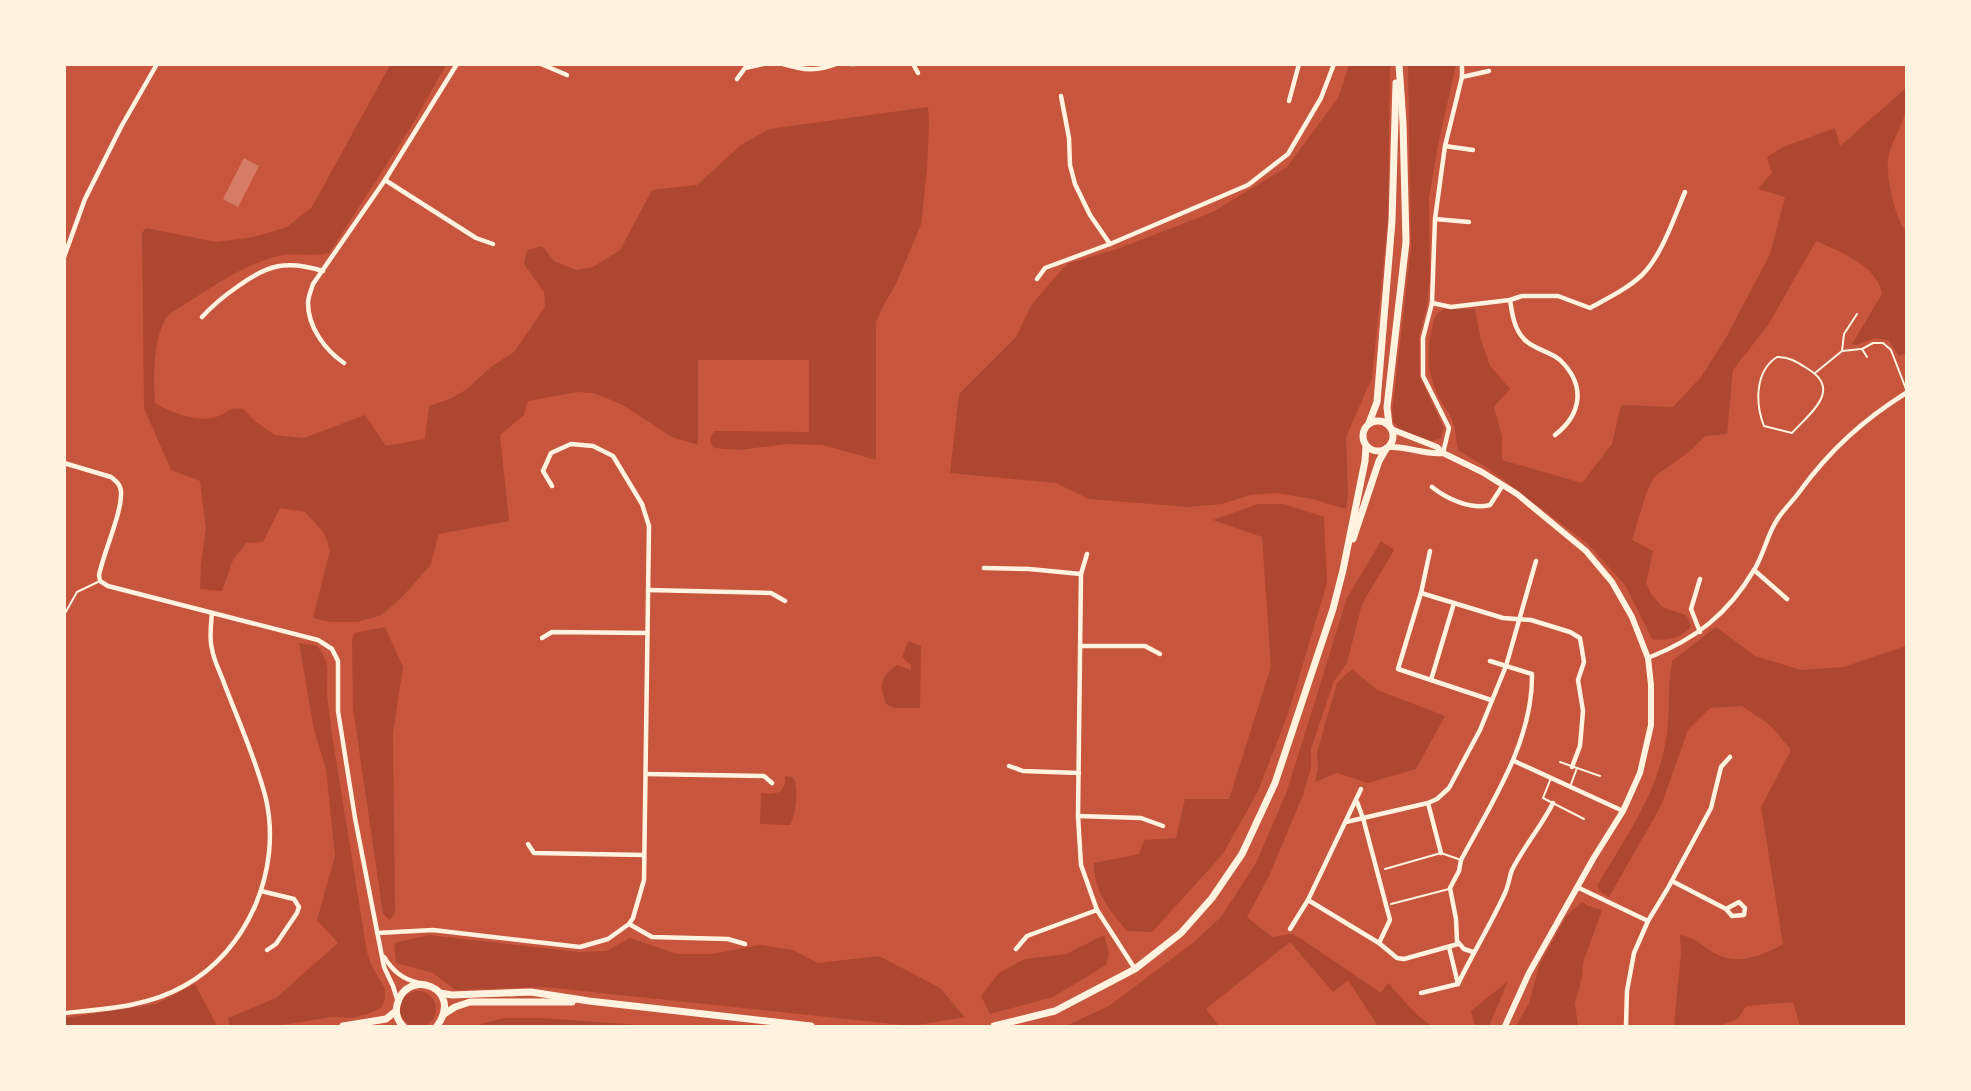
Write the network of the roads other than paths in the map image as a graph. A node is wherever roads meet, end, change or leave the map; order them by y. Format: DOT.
graph roads {
  1 [pos="157,64"];
  2 [pos="457,64"];
  3 [pos="541,64"];
  4 [pos="763,64"];
  5 [pos="783,64"];
  6 [pos="836,64"];
  7 [pos="850,64"];
  8 [pos="855,64"];
  9 [pos="913,64"];
  10 [pos="1299,64"];
  11 [pos="1334,64"];
  12 [pos="1398,64"];
  13 [pos="1462,64"];
  14 [pos="1489,71"];
  15 [pos="918,73"];
  16 [pos="567,75"];
  17 [pos="1462,77"];
  18 [pos="737,79"];
  19 [pos="1061,96"];
  20 [pos="1289,101"];
  21 [pos="1445,146"];
  22 [pos="1473,150"];
  23 [pos="385,180"];
  24 [pos="1685,192"];
  25 [pos="1436,219"];
  26 [pos="1468,222"];
  27 [pos="493,244"];
  28 [pos="1110,244"];
  29 [pos="64,257"];
  30 [pos="323,270"];
  31 [pos="1037,279"];
  32 [pos="1510,300"];
  33 [pos="1432,303"];
  34 [pos="1857,314"];
  35 [pos="202,317"];
  36 [pos="1862,349"];
  37 [pos="1842,351"];
  38 [pos="1867,357"];
  39 [pos="344,363"];
  40 [pos="1815,373"];
  41 [pos="1906,391"];
  42 [pos="1369,423"];
  43 [pos="1390,428"];
  44 [pos="1555,435"];
  45 [pos="1366,446"];
  46 [pos="1387,448"];
  47 [pos="1443,453"];
  48 [pos="64,463"];
  49 [pos="1503,485"];
  50 [pos="552,486"];
  51 [pos="1432,487"];
  52 [pos="1430,551"];
  53 [pos="1087,554"];
  54 [pos="1536,561"];
  55 [pos="984,568"];
  56 [pos="1343,570"];
  57 [pos="1754,570"];
  58 [pos="1081,574"];
  59 [pos="1700,579"];
  60 [pos="100,580"];
  61 [pos="648,590"];
  62 [pos="1421,593"];
  63 [pos="1787,599"];
  64 [pos="785,601"];
  65 [pos="1454,603"];
  66 [pos="212,613"];
  67 [pos="64,615"];
  68 [pos="1520,619"];
  69 [pos="1700,632"];
  70 [pos="647,633"];
  71 [pos="542,638"];
  72 [pos="1080,646"];
  73 [pos="1160,654"];
  74 [pos="1648,658"];
  75 [pos="1490,661"];
  76 [pos="1506,666"];
  77 [pos="1431,680"];
  78 [pos="1491,700"];
  79 [pos="1730,757"];
  80 [pos="1514,761"];
  81 [pos="1560,762"];
  82 [pos="1009,766"];
  83 [pos="1575,767"];
  84 [pos="1079,773"];
  85 [pos="646,774"];
  86 [pos="1600,776"];
  87 [pos="1551,778"];
  88 [pos="772,783"];
  89 [pos="1570,787"];
  90 [pos="1361,789"];
  91 [pos="1357,802"];
  92 [pos="1428,803"];
  93 [pos="1553,803"];
  94 [pos="1623,811"];
  95 [pos="1078,816"];
  96 [pos="1363,818"];
  97 [pos="1584,819"];
  98 [pos="1346,822"];
  99 [pos="1163,826"];
  100 [pos="528,844"];
  101 [pos="1441,853"];
  102 [pos="645,855"];
  103 [pos="1461,860"];
  104 [pos="1385,869"];
  105 [pos="1672,881"];
  106 [pos="1577,887"];
  107 [pos="1450,888"];
  108 [pos="261,891"];
  109 [pos="1308,900"];
  110 [pos="1391,904"];
  111 [pos="1726,909"];
  112 [pos="1097,910"];
  113 [pos="1648,921"];
  114 [pos="629,924"];
  115 [pos="1290,929"];
  116 [pos="376,933"];
  117 [pos="1379,943"];
  118 [pos="745,944"];
  119 [pos="1458,944"];
  120 [pos="1449,947"];
  121 [pos="1016,949"];
  122 [pos="267,950"];
  123 [pos="1473,952"];
  124 [pos="382,954"];
  125 [pos="1135,969"];
  126 [pos="421,984"];
  127 [pos="1458,984"];
  128 [pos="440,993"];
  129 [pos="1420,993"];
  130 [pos="589,1001"];
  131 [pos="398,1002"];
  132 [pos="396,1011"];
  133 [pos="64,1013"];
  134 [pos="441,1022"];
  135 [pos="343,1026"];
  136 [pos="403,1026"];
  137 [pos="811,1026"];
  138 [pos="994,1026"];
  139 [pos="1505,1026"];
  140 [pos="1626,1026"];
  1 -- 29 [label="street"];
  2 -- 23 [label="street"];
  3 -- 16 [label="street"];
  4 -- 18 [label="street"];
  5 -- 6 [label="street"];
  7 -- 8 [label="street"];
  9 -- 15 [label="street"];
  10 -- 20 [label="street"];
  11 -- 28 [label="street"];
  12 -- 42 [label="main road"];
  12 -- 43 [label="main road"];
  13 -- 17 [label="street"];
  14 -- 17 [label="street"];
  17 -- 21 [label="street"];
  19 -- 28 [label="street"];
  21 -- 22 [label="street"];
  21 -- 25 [label="street"];
  23 -- 27 [label="street"];
  23 -- 30 [label="street"];
  24 -- 32 [label="street"];
  25 -- 26 [label="street"];
  25 -- 33 [label="street"];
  28 -- 31 [label="street"];
  30 -- 35 [label="street"];
  30 -- 39 [label="street"];
  32 -- 33 [label="street"];
  32 -- 44 [label="street"];
  33 -- 47 [label="street"];
  34 -- 37 [label="lane"];
  36 -- 37 [label="lane"];
  36 -- 38 [label="lane"];
  36 -- 41 [label="lane"];
  37 -- 40 [label="lane"];
  40 -- 40 [label="lane"];
  41 -- 57 [label="street"];
  42 -- 43 [label="main road"];
  42 -- 45 [label="main road"];
  43 -- 46 [label="main road"];
  43 -- 47 [label="street"];
  45 -- 46 [label="main road"];
  45 -- 56 [label="main road"];
  46 -- 47 [label="street"];
  46 -- 56 [label="main road"];
  47 -- 49 [label="street"];
  48 -- 60 [label="street"];
  49 -- 51 [label="street"];
  49 -- 74 [label="street"];
  50 -- 61 [label="street"];
  52 -- 62 [label="street"];
  53 -- 58 [label="street"];
  54 -- 68 [label="street"];
  55 -- 58 [label="street"];
  56 -- 125 [label="main road"];
  57 -- 63 [label="street"];
  57 -- 69 [label="street"];
  58 -- 72 [label="street"];
  59 -- 69 [label="street"];
  60 -- 66 [label="street"];
  60 -- 67 [label="lane"];
  61 -- 64 [label="street"];
  61 -- 70 [label="street"];
  62 -- 65 [label="street"];
  62 -- 77 [label="street"];
  65 -- 68 [label="street"];
  65 -- 77 [label="street"];
  66 -- 108 [label="street"];
  66 -- 116 [label="street"];
  68 -- 76 [label="street"];
  68 -- 83 [label="street"];
  69 -- 74 [label="street"];
  70 -- 71 [label="street"];
  70 -- 85 [label="street"];
  72 -- 73 [label="street"];
  72 -- 84 [label="street"];
  74 -- 94 [label="street"];
  75 -- 76 [label="street"];
  76 -- 78 [label="street"];
  76 -- 80 [label="street"];
  77 -- 78 [label="street"];
  78 -- 92 [label="street"];
  79 -- 105 [label="street"];
  80 -- 87 [label="street"];
  80 -- 103 [label="street"];
  81 -- 83 [label="lane"];
  82 -- 84 [label="street"];
  83 -- 86 [label="lane"];
  83 -- 89 [label="lane"];
  84 -- 95 [label="street"];
  85 -- 88 [label="street"];
  85 -- 102 [label="street"];
  87 -- 89 [label="street"];
  87 -- 93 [label="lane"];
  89 -- 94 [label="street"];
  90 -- 91 [label="street"];
  91 -- 96 [label="street"];
  91 -- 98 [label="street"];
  92 -- 96 [label="street"];
  92 -- 101 [label="street"];
  93 -- 97 [label="lane"];
  93 -- 123 [label="street"];
  94 -- 106 [label="street"];
  95 -- 99 [label="street"];
  95 -- 112 [label="street"];
  96 -- 98 [label="street"];
  96 -- 117 [label="street"];
  98 -- 109 [label="street"];
  100 -- 102 [label="street"];
  101 -- 103 [label="lane"];
  101 -- 104 [label="lane"];
  102 -- 114 [label="street"];
  103 -- 107 [label="street"];
  105 -- 111 [label="street"];
  105 -- 113 [label="street"];
  106 -- 113 [label="street"];
  106 -- 139 [label="street"];
  107 -- 110 [label="lane"];
  107 -- 119 [label="street"];
  108 -- 122 [label="street"];
  108 -- 133 [label="street"];
  109 -- 115 [label="street"];
  109 -- 117 [label="street"];
  111 -- 111 [label="street"];
  112 -- 121 [label="street"];
  112 -- 125 [label="street"];
  113 -- 140 [label="street"];
  114 -- 116 [label="street"];
  114 -- 118 [label="street"];
  116 -- 124 [label="street"];
  117 -- 120 [label="street"];
  119 -- 120 [label="street"];
  119 -- 123 [label="street"];
  120 -- 127 [label="street"];
  123 -- 127 [label="street"];
  124 -- 126 [label="street"];
  124 -- 131 [label="street"];
  125 -- 138 [label="main road"];
  126 -- 128 [label="main road"];
  126 -- 131 [label="main road"];
  127 -- 129 [label="street"];
  128 -- 130 [label="main road"];
  128 -- 134 [label="main road"];
  130 -- 134 [label="main road"];
  130 -- 137 [label="main road"];
  131 -- 132 [label="main road"];
  132 -- 135 [label="main road"];
  132 -- 136 [label="main road"];
}
